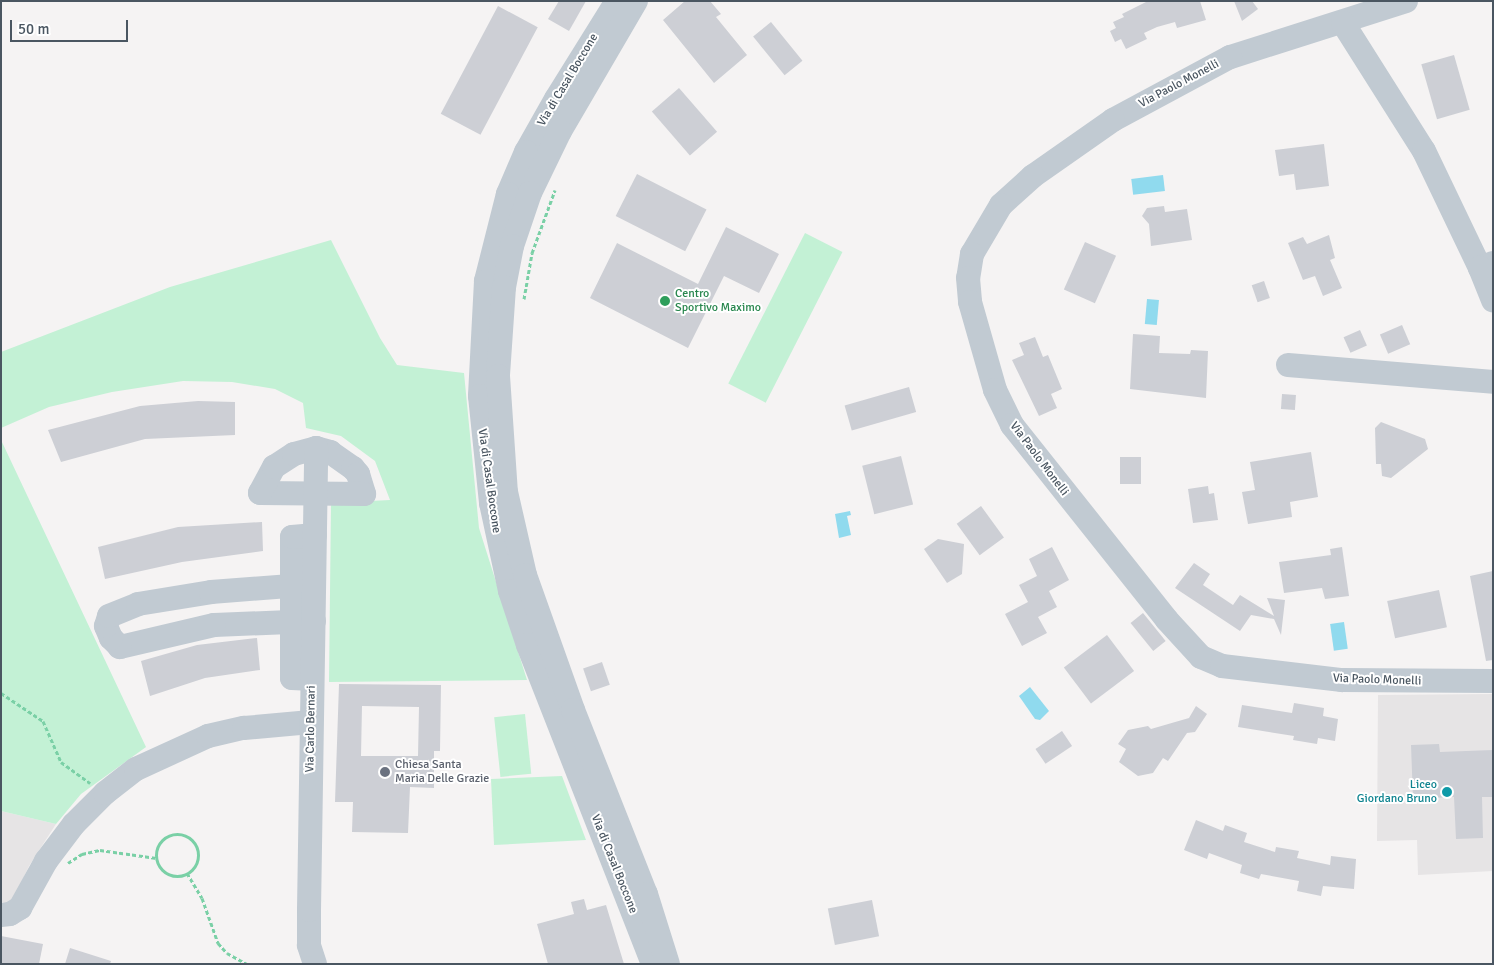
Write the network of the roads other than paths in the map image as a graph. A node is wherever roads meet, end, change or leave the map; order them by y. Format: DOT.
graph roads {
  1 [pos="617,1"];
  2 [pos="636,1"];
  3 [pos="1406,1"];
  4 [pos="1343,23"];
  5 [pos="1486,266"];
  6 [pos="1493,300"];
  7 [pos="1288,364"];
  8 [pos="1493,382"];
  9 [pos="316,448"];
  10 [pos="316,494"];
  11 [pos="303,584"];
  12 [pos="303,621"];
  13 [pos="1493,681"];
  14 [pos="311,722"];
  15 [pos="1,915"];
  16 [pos="663,941"];
  17 [pos="315,964"];
  18 [pos="653,964"];
  19 [pos="668,964"];
  20 [pos="682,964"];
  1 -- 18 [label="street, Via di Casal Boccone"];
  2 -- 16 [label="street, Via di Casal Boccone"];
  3 -- 4 [label="street, Via Paolo Monelli"];
  4 -- 5 [label="street"];
  4 -- 13 [label="street, Via Paolo Monelli"];
  5 -- 6 [label="street"];
  7 -- 8 [label="street"];
  9 -- 10 [label="street, Via Carlo Bernari"];
  9 -- 10 [label="street"];
  9 -- 10 [label="street"];
  10 -- 11 [label="street, Via Carlo Bernari"];
  11 -- 12 [label="street, Via Carlo Bernari"];
  11 -- 12 [label="street"];
  12 -- 14 [label="street, Via Carlo Bernari"];
  14 -- 15 [label="street"];
  14 -- 17 [label="street, Via Carlo Bernari"];
  16 -- 19 [label="street, Via di Casal Boccone"];
  16 -- 20 [label="street"];
}
